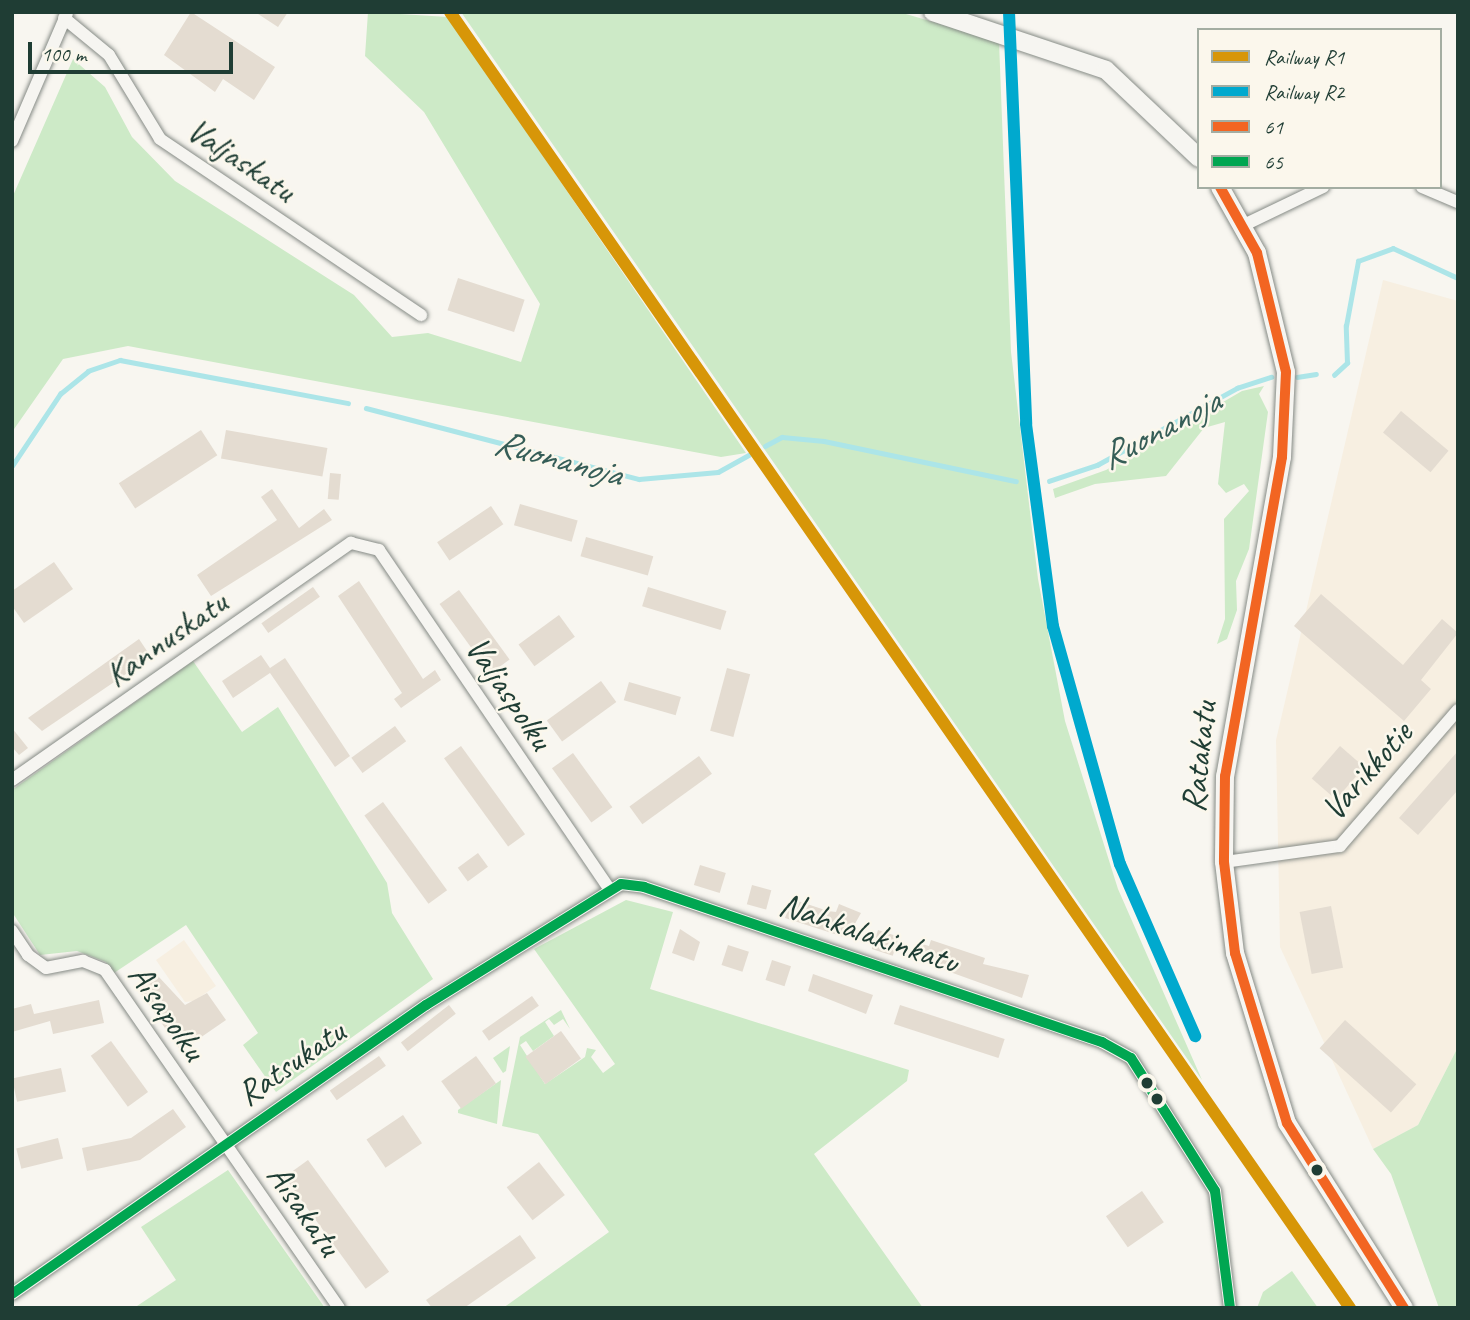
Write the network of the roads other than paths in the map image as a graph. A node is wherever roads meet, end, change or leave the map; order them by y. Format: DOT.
graph roads {
  1 [pos="933,12"];
  2 [pos="66,15"];
  3 [pos="12,141"];
  4 [pos="1197,156"];
  5 [pos="1221,189"];
  6 [pos="1318,189"];
  7 [pos="1427,189"];
  8 [pos="1458,202"];
  9 [pos="1244,225"];
  10 [pos="421,315"];
  11 [pos="351,543"];
  12 [pos="1458,710"];
  13 [pos="12,780"];
  14 [pos="1224,862"];
  15 [pos="610,890"];
  16 [pos="12,931"];
  17 [pos="224,1144"];
  18 [pos="12,1294"];
  19 [pos="12,1302"];
  20 [pos="16,1308"];
  21 [pos="339,1308"];
  22 [pos="1230,1308"];
  23 [pos="1404,1308"];
  1 -- 4 [label="main road"];
  2 -- 3 [label="street"];
  2 -- 10 [label="street, Valjaskatu"];
  5 -- 9 [label="main road, Ratakatu"];
  6 -- 9 [label="street"];
  7 -- 8 [label="street"];
  9 -- 14 [label="main road, Ratakatu"];
  11 -- 13 [label="street, Kannuskatu"];
  11 -- 15 [label="street, Valjaspolku"];
  12 -- 14 [label="street, Varikkotie"];
  14 -- 23 [label="main road, Ratakatu"];
  15 -- 17 [label="street, Ratsukatu"];
  15 -- 22 [label="street, Nahkalakinkatu"];
  16 -- 17 [label="street, Aisapolku"];
  17 -- 18 [label="street, Ratsukatu"];
  17 -- 21 [label="street, Aisakatu"];
  19 -- 20 [label="street"];
}
